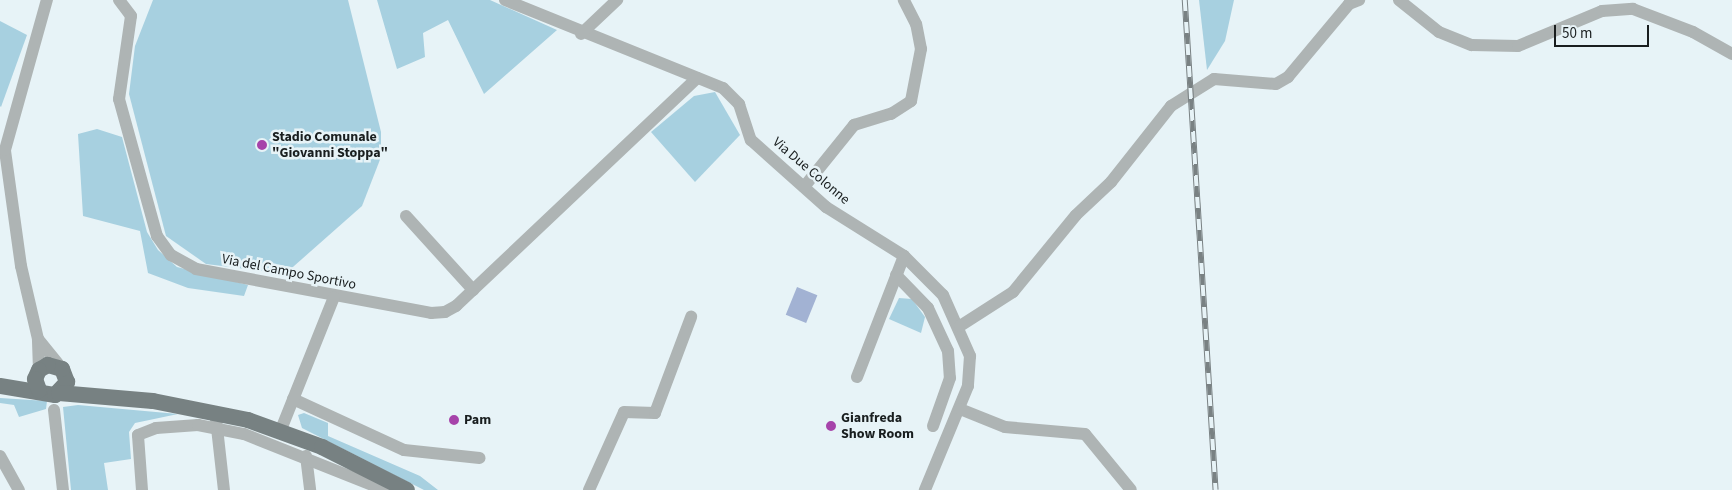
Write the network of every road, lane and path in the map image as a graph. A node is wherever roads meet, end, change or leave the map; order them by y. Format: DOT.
graph roads {
  1 [pos="47,0"];
  2 [pos="119,0"];
  3 [pos="505,0"];
  4 [pos="617,0"];
  5 [pos="904,0"];
  6 [pos="1358,0"];
  7 [pos="1399,0"];
  8 [pos="581,34"];
  9 [pos="1732,54"];
  10 [pos="697,78"];
  11 [pos="804,187"];
  12 [pos="406,216"];
  13 [pos="904,256"];
  14 [pos="896,275"];
  15 [pos="473,290"];
  16 [pos="334,297"];
  17 [pos="691,317"];
  18 [pos="960,326"];
  19 [pos="38,339"];
  20 [pos="63,371"];
  21 [pos="857,377"];
  22 [pos="0,378"];
  23 [pos="38,378"];
  24 [pos="0,386"];
  25 [pos="59,394"];
  26 [pos="102,396"];
  27 [pos="293,399"];
  28 [pos="960,409"];
  29 [pos="54,410"];
  30 [pos="216,420"];
  31 [pos="933,426"];
  32 [pos="280,432"];
  33 [pos="0,456"];
  34 [pos="306,456"];
  35 [pos="480,458"];
  36 [pos="19,490"];
  37 [pos="63,490"];
  38 [pos="142,490"];
  39 [pos="224,490"];
  40 [pos="310,490"];
  41 [pos="385,490"];
  42 [pos="407,490"];
  43 [pos="589,490"];
  44 [pos="925,490"];
  45 [pos="1131,490"];
  1 -- 19 [label="street"];
  2 -- 16 [label="street, Via del Campo Sportivo"];
  3 -- 8 [label="street, Via Due Colonne"];
  4 -- 8 [label="street"];
  5 -- 11 [label="street"];
  6 -- 18 [label="street"];
  7 -- 9 [label="street"];
  8 -- 10 [label="street, Via Due Colonne"];
  10 -- 11 [label="street, Via Due Colonne"];
  10 -- 15 [label="street, Via del Campo Sportivo"];
  11 -- 13 [label="street, Via Due Colonne"];
  12 -- 15 [label="street"];
  13 -- 14 [label="street"];
  13 -- 18 [label="street, Via Due Colonne"];
  14 -- 21 [label="street"];
  14 -- 31 [label="street"];
  15 -- 16 [label="street, Via del Campo Sportivo"];
  16 -- 27 [label="street"];
  17 -- 43 [label="street"];
  18 -- 28 [label="street, Via Due Colonne"];
  19 -- 20 [label="street"];
  19 -- 23 [label="street"];
  20 -- 23 [label="main road"];
  20 -- 25 [label="main road"];
  20 -- 26 [label="main road"];
  22 -- 23 [label="main road"];
  23 -- 24 [label="main road"];
  23 -- 25 [label="main road"];
  25 -- 26 [label="main road"];
  26 -- 30 [label="main road"];
  27 -- 32 [label="street"];
  27 -- 35 [label="street"];
  28 -- 44 [label="street, Via Due Colonne"];
  28 -- 45 [label="street"];
  29 -- 37 [label="street"];
  30 -- 32 [label="main road"];
  30 -- 34 [label="street"];
  30 -- 38 [label="street"];
  30 -- 39 [label="street"];
  32 -- 42 [label="main road"];
  33 -- 36 [label="street"];
  34 -- 40 [label="street"];
  34 -- 41 [label="street"];
}
